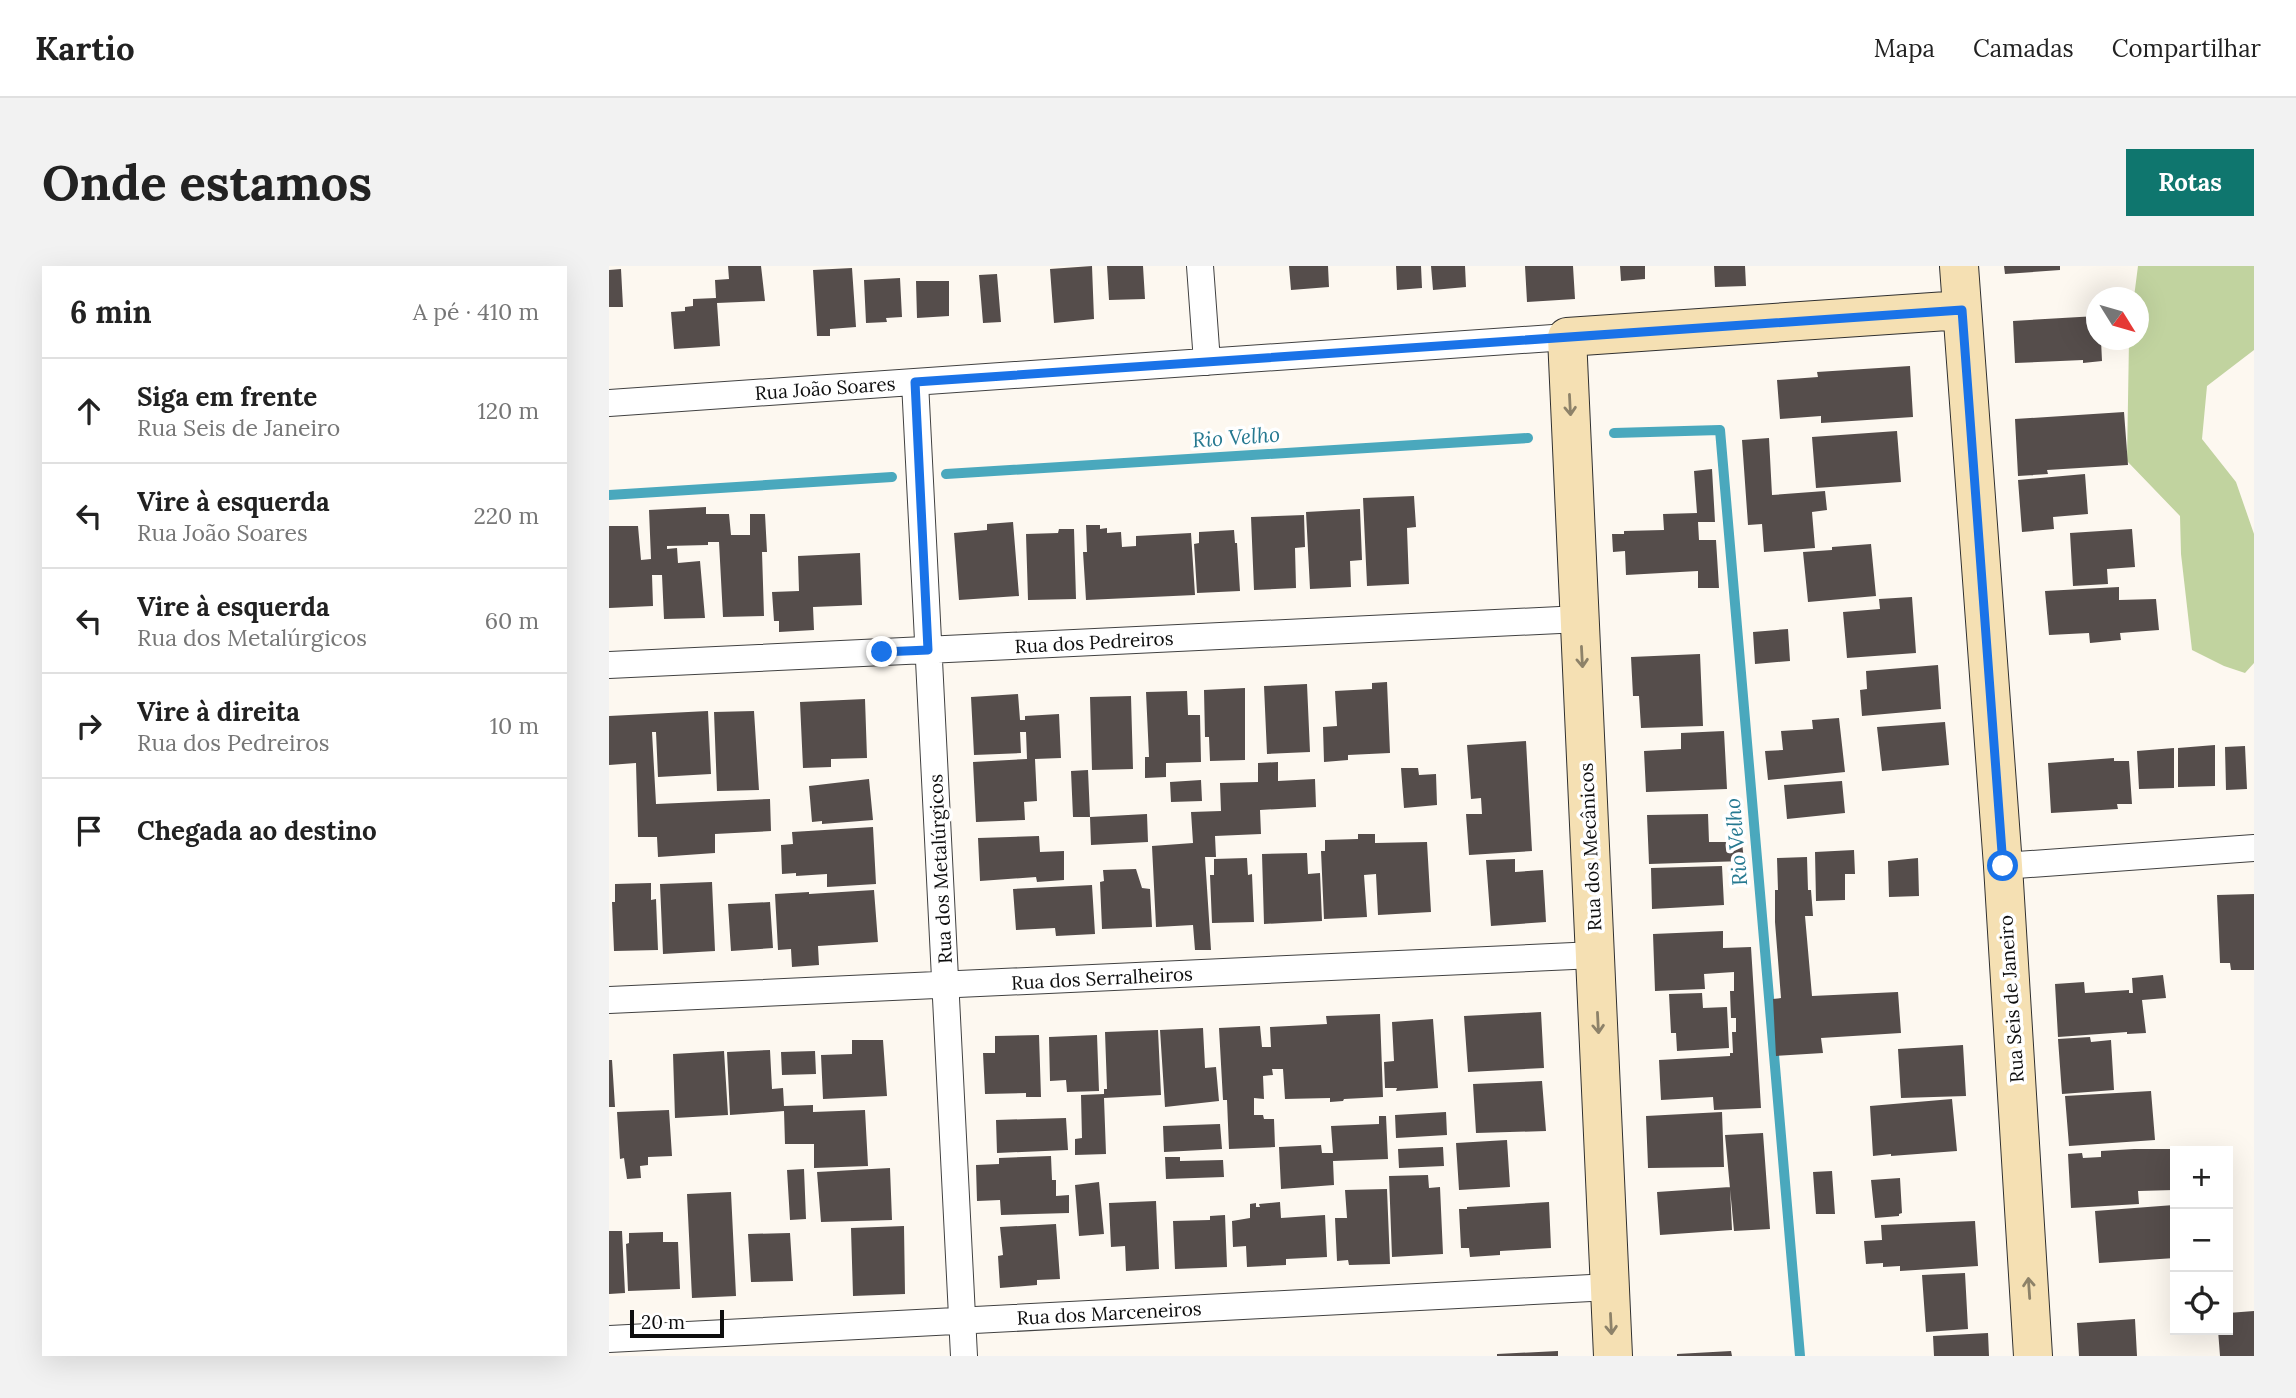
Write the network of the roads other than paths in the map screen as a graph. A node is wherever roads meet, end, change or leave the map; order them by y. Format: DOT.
graph roads {
  1 [pos="1200,266"];
  2 [pos="1959,266"];
  3 [pos="1962,310"];
  4 [pos="1567,337"];
  5 [pos="1207,362"];
  6 [pos="915,382"];
  7 [pos="609,403"];
  8 [pos="1580,619"];
  9 [pos="928,650"];
  10 [pos="609,665"];
  11 [pos="2254,848"];
  12 [pos="2003,866"];
  13 [pos="1595,955"];
  14 [pos="945,985"];
  15 [pos="609,1000"];
  16 [pos="1610,1287"];
  17 [pos="962,1320"];
  18 [pos="609,1339"];
  19 [pos="964,1356"];
  20 [pos="1613,1356"];
  21 [pos="2033,1356"];
  1 -- 5 [label="street"];
  2 -- 3 [label="main road, Rua Seis de Janeiro"];
  3 -- 4 [label="main road, Rua João Soares"];
  3 -- 12 [label="main road, Rua Seis de Janeiro"];
  4 -- 5 [label="street, Rua João Soares"];
  4 -- 8 [label="main road, Rua dos Mecânicos, one-way"];
  5 -- 6 [label="street, Rua João Soares"];
  6 -- 7 [label="street, Rua João Soares"];
  6 -- 9 [label="street, Rua dos Metalúrgicos"];
  8 -- 9 [label="street, Rua dos Pedreiros"];
  8 -- 13 [label="main road, Rua dos Mecânicos, one-way"];
  9 -- 10 [label="street, Rua dos Pedreiros"];
  9 -- 14 [label="street, Rua dos Metalúrgicos"];
  11 -- 12 [label="street"];
  21 -- 12 [label="main road, Rua Seis de Janeiro, one-way"];
  13 -- 14 [label="street, Rua dos Serralheiros"];
  13 -- 16 [label="main road, Rua dos Mecânicos, one-way"];
  14 -- 15 [label="street, Rua dos Serralheiros"];
  14 -- 17 [label="street, Rua dos Metalúrgicos"];
  16 -- 17 [label="street, Rua dos Marceneiros"];
  16 -- 20 [label="main road, Rua dos Mecânicos, one-way"];
  17 -- 18 [label="street, Rua dos Marceneiros"];
  17 -- 19 [label="street, Rua dos Metalúrgicos"];
}
